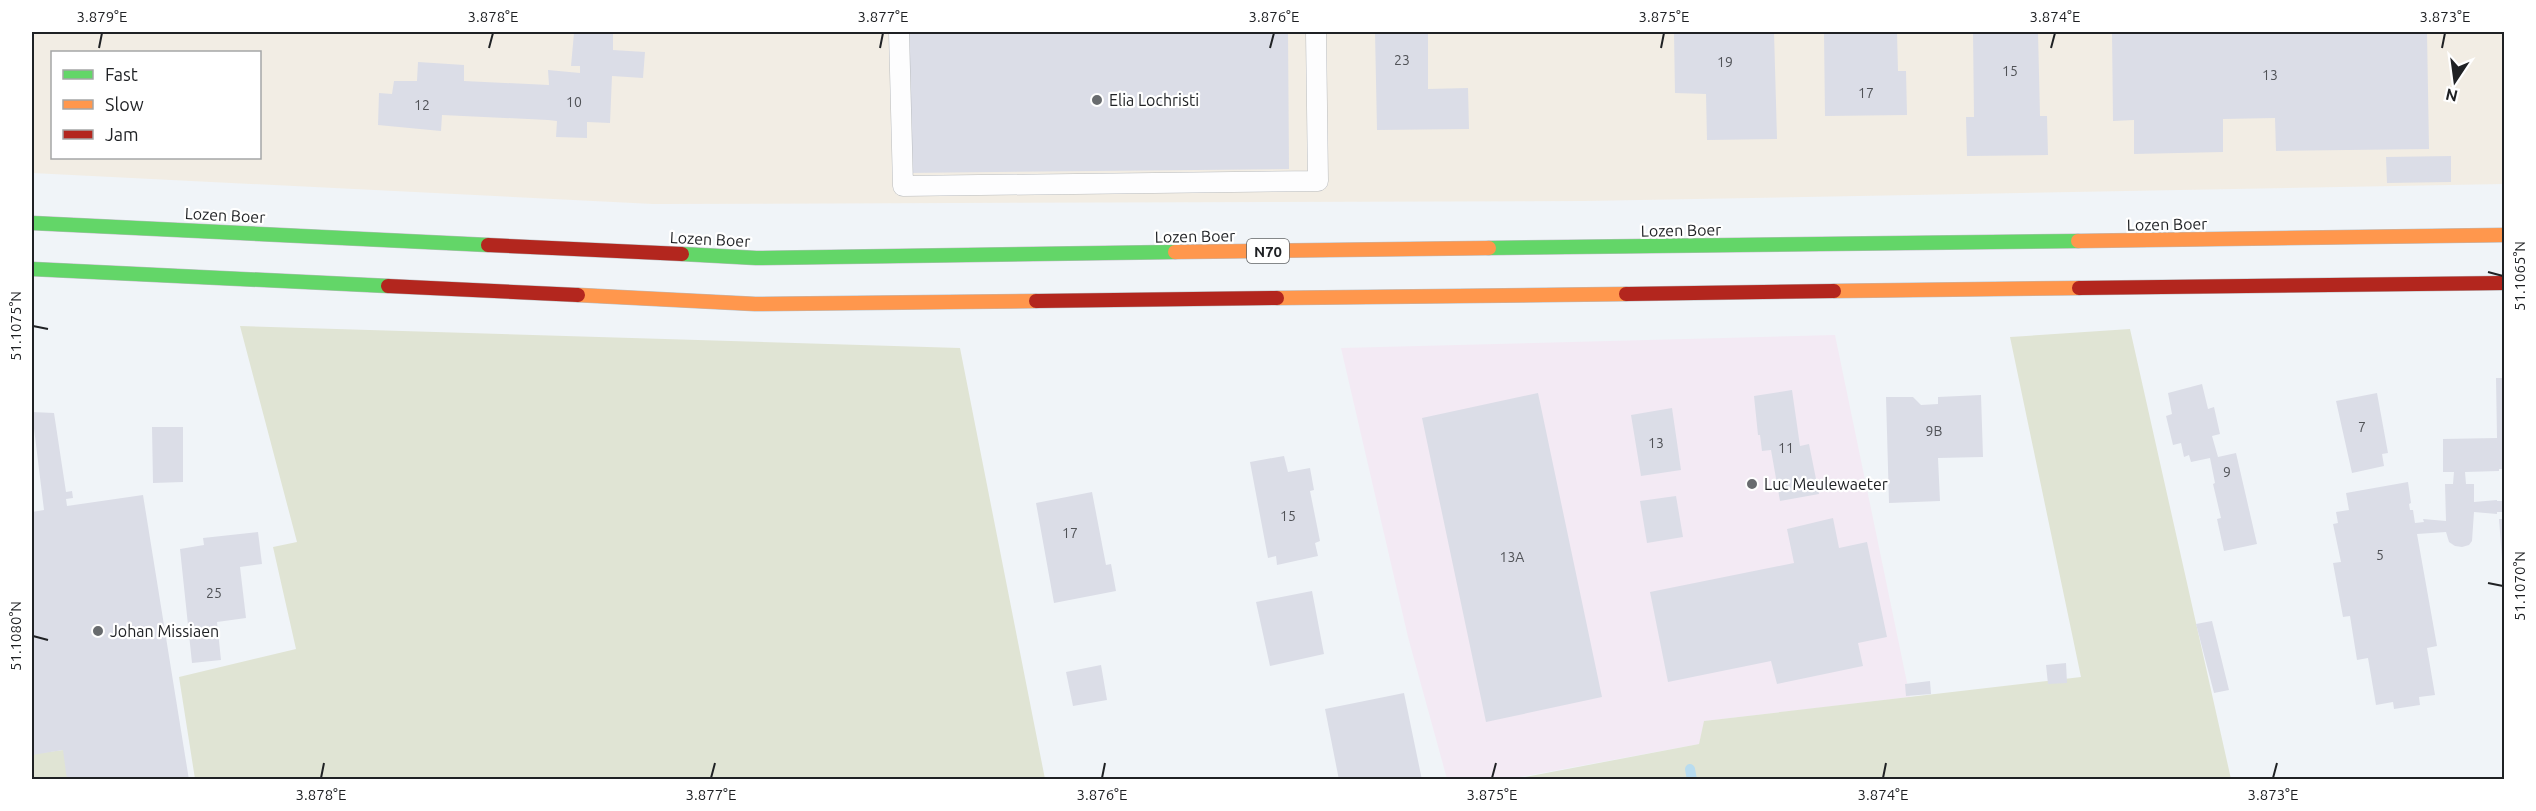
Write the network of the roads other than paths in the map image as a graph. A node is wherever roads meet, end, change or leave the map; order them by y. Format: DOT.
graph roads {
  1 [pos="899,32"];
  2 [pos="1316,32"];
  3 [pos="32,222"];
  4 [pos="2505,235"];
  5 [pos="32,269"];
  6 [pos="2505,283"];
  1 -- 2 [label="lane"];
  3 -- 4 [label="main road, Lozen Boer / N70"];
  5 -- 6 [label="main road"];
}
